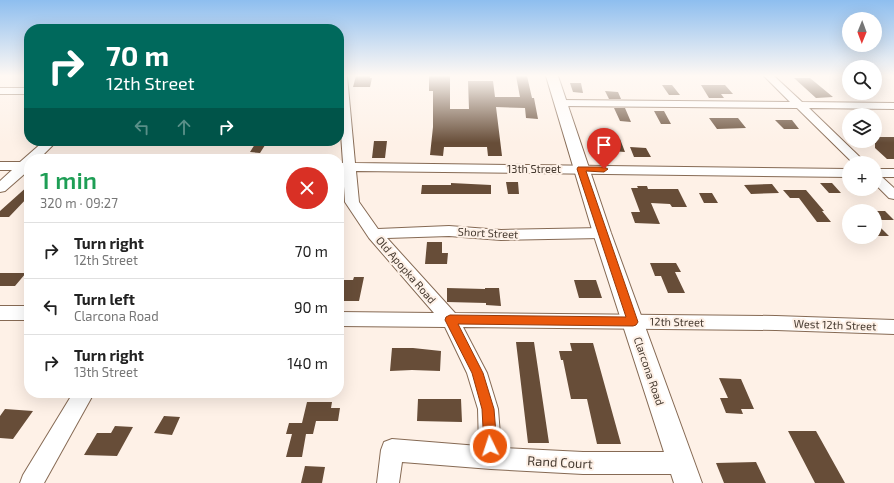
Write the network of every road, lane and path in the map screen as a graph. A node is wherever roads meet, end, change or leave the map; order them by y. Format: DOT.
graph roads {
  1 [pos="559,99"];
  2 [pos="793,99"];
  3 [pos="560,103"];
  4 [pos="800,105"];
  5 [pos="894,106"];
  6 [pos="46,146"];
  7 [pos="37,154"];
  8 [pos="853,156"];
  9 [pos="24,163"];
  10 [pos="0,166"];
  11 [pos="24,167"];
  12 [pos="344,167"];
  13 [pos="581,169"];
  14 [pos="842,173"];
  15 [pos="882,173"];
  16 [pos="894,173"];
  17 [pos="882,184"];
  18 [pos="0,188"];
  19 [pos="894,195"];
  20 [pos="602,232"];
  21 [pos="374,234"];
  22 [pos="0,313"];
  23 [pos="24,313"];
  24 [pos="344,319"];
  25 [pos="450,320"];
  26 [pos="633,322"];
  27 [pos="776,323"];
  28 [pos="894,327"];
  29 [pos="81,398"];
  30 [pos="491,458"];
  31 [pos="684,473"];
  32 [pos="30,483"];
  33 [pos="388,483"];
  1 -- 3 [label="main road, Clarcona Road"];
  2 -- 4 [label="street"];
  3 -- 4 [label="street"];
  3 -- 13 [label="main road, Clarcona Road"];
  4 -- 5 [label="street"];
  4 -- 8 [label="street"];
  6 -- 7 [label="street"];
  9 -- 10 [label="street"];
  11 -- 18 [label="street"];
  12 -- 13 [label="street, 13th Street"];
  12 -- 21 [label="street, Old Apopka Road"];
  13 -- 14 [label="street, 13th Street"];
  13 -- 20 [label="main road, Clarcona Road"];
  15 -- 16 [label="street"];
  17 -- 19 [label="street"];
  20 -- 21 [label="street, Short Street"];
  20 -- 26 [label="main road, Clarcona Road"];
  21 -- 25 [label="street, Old Apopka Road"];
  22 -- 23 [label="street"];
  24 -- 25 [label="street, 12th Street"];
  25 -- 26 [label="street, 12th Street"];
  25 -- 30 [label="street, Old Apopka Road"];
  26 -- 27 [label="street, 12th Street"];
  26 -- 31 [label="main road, Clarcona Road"];
  27 -- 28 [label="street, West 12th Street"];
  29 -- 32 [label="street"];
  30 -- 31 [label="street, Rand Court"];
  30 -- 33 [label="street, Rand Court"];
}
